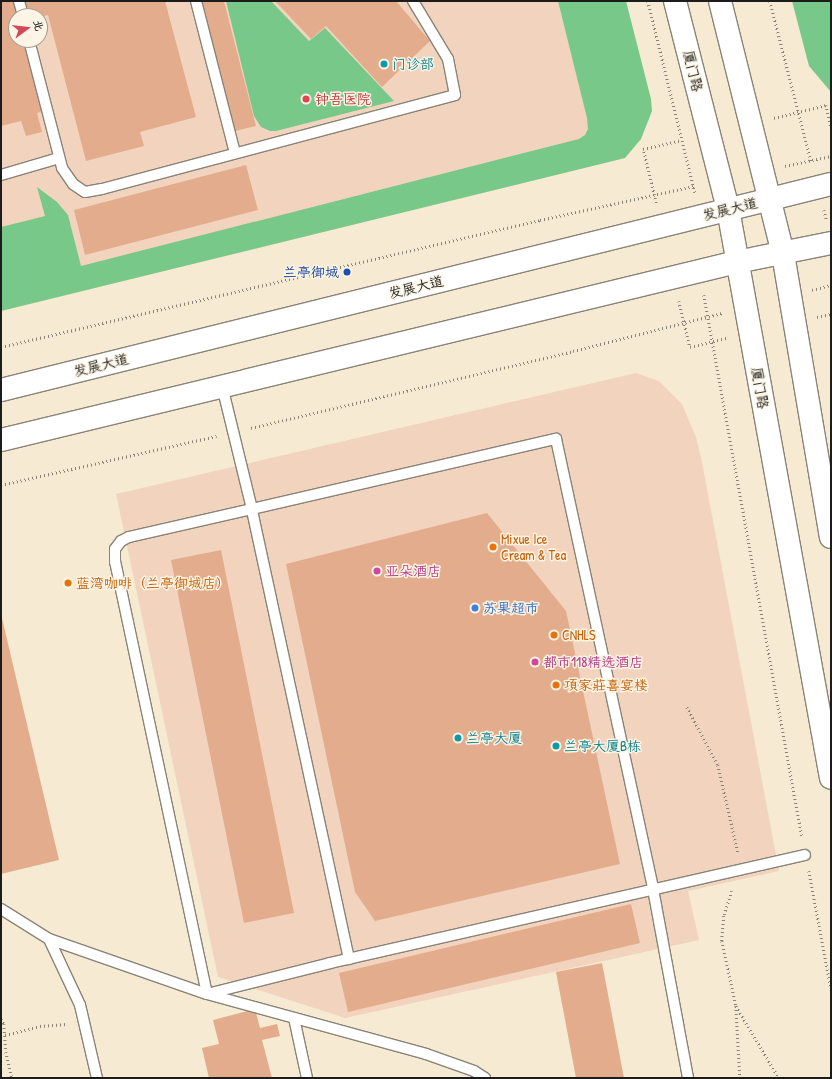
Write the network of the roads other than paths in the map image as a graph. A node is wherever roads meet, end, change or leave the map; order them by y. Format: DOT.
graph roads {
  1 [pos="196,1"];
  2 [pos="412,1"];
  3 [pos="675,1"];
  4 [pos="720,1"];
  5 [pos="31,48"];
  6 [pos="235,153"];
  7 [pos="60,158"];
  8 [pos="1,175"];
  9 [pos="825,186"];
  10 [pos="771,199"];
  11 [pos="728,209"];
  12 [pos="829,233"];
  13 [pos="783,254"];
  14 [pos="737,262"];
  15 [pos="222,386"];
  16 [pos="1,390"];
  17 [pos="1,440"];
  18 [pos="252,509"];
  19 [pos="831,537"];
  20 [pos="831,778"];
  21 [pos="806,855"];
  22 [pos="653,889"];
  23 [pos="1,910"];
  24 [pos="49,939"];
  25 [pos="349,959"];
  26 [pos="207,994"];
  27 [pos="294,1018"];
  28 [pos="97,1078"];
  29 [pos="307,1078"];
  30 [pos="485,1078"];
  31 [pos="688,1078"];
  1 -- 6 [label="lane"];
  2 -- 6 [label="lane"];
  3 -- 11 [label="main road, 厦门路"];
  4 -- 10 [label="main road"];
  5 -- 7 [label="lane"];
  6 -- 7 [label="lane"];
  7 -- 8 [label="lane"];
  9 -- 10 [label="main road, 发展大道"];
  10 -- 11 [label="main road, 发展大道"];
  10 -- 13 [label="main road"];
  11 -- 14 [label="main road, 厦门路"];
  11 -- 16 [label="main road, 发展大道"];
  12 -- 13 [label="main road"];
  13 -- 14 [label="main road"];
  13 -- 19 [label="main road"];
  14 -- 15 [label="main road"];
  14 -- 20 [label="main road, 厦门路"];
  15 -- 17 [label="main road"];
  15 -- 18 [label="lane"];
  18 -- 22 [label="lane"];
  18 -- 25 [label="lane"];
  18 -- 26 [label="lane"];
  21 -- 22 [label="lane"];
  22 -- 25 [label="lane"];
  22 -- 31 [label="lane"];
  23 -- 24 [label="lane"];
  24 -- 26 [label="lane"];
  24 -- 28 [label="lane"];
  25 -- 26 [label="lane"];
  26 -- 27 [label="lane"];
  27 -- 29 [label="lane"];
  27 -- 30 [label="lane"];
}
